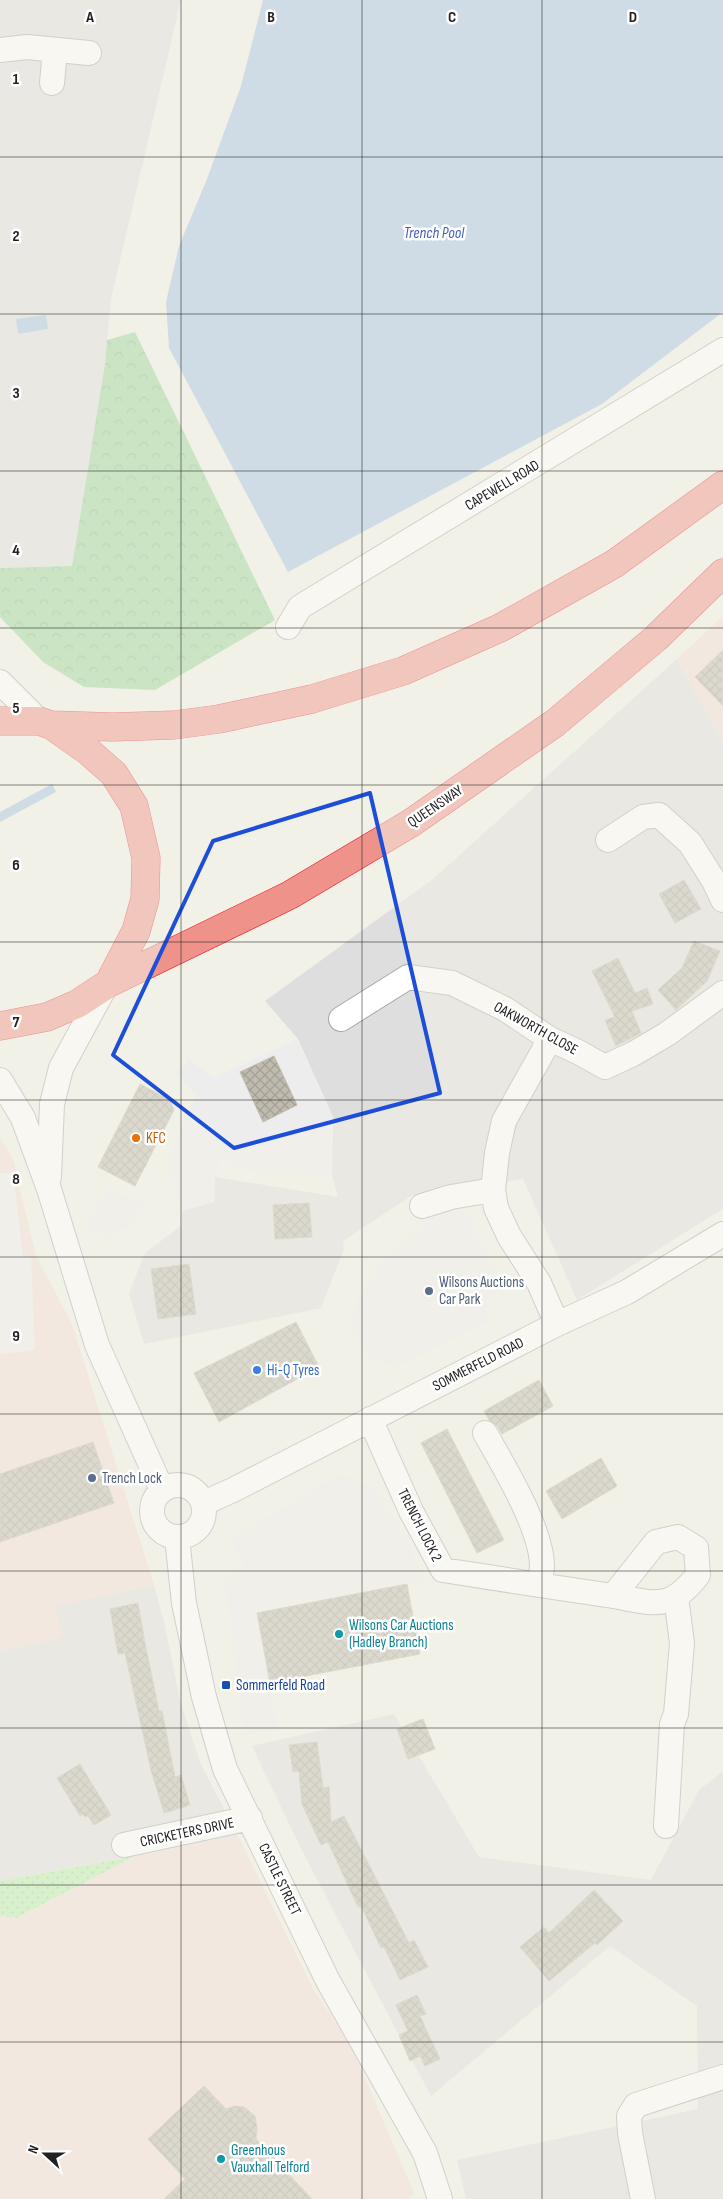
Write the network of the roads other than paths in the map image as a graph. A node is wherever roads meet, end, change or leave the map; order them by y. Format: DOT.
graph roads {
  1 [pos="0,50"];
  2 [pos="55,50"];
  3 [pos="89,53"];
  4 [pos="52,83"];
  5 [pos="723,350"];
  6 [pos="723,485"];
  7 [pos="723,573"];
  8 [pos="288,626"];
  9 [pos="0,682"];
  10 [pos="0,722"];
  11 [pos="45,723"];
  12 [pos="608,840"];
  13 [pos="723,900"];
  14 [pos="107,985"];
  15 [pos="723,993"];
  16 [pos="341,1019"];
  17 [pos="0,1026"];
  18 [pos="550,1040"];
  19 [pos="0,1080"];
  20 [pos="49,1189"];
  21 [pos="494,1190"];
  22 [pos="422,1206"];
  23 [pos="723,1234"];
  24 [pos="557,1324"];
  25 [pos="370,1419"];
  26 [pos="485,1433"];
  27 [pos="162,1490"];
  28 [pos="204,1503"];
  29 [pos="178,1538"];
  30 [pos="539,1585"];
  31 [pos="613,1596"];
  32 [pos="676,1597"];
  33 [pos="250,1818"];
  34 [pos="666,1826"];
  35 [pos="124,1845"];
  36 [pos="723,2077"];
  37 [pos="440,2199"];
  38 [pos="643,2199"];
  1 -- 2 [label="street"];
  2 -- 3 [label="street"];
  2 -- 4 [label="street"];
  5 -- 8 [label="street, CAPEWELL ROAD"];
  6 -- 11 [label="highway"];
  7 -- 14 [label="highway, QUEENSWAY"];
  9 -- 11 [label="street"];
  10 -- 11 [label="highway"];
  11 -- 14 [label="highway"];
  12 -- 13 [label="street"];
  14 -- 17 [label="highway"];
  14 -- 20 [label="street"];
  15 -- 18 [label="street, OAKWORTH CLOSE"];
  16 -- 18 [label="street, OAKWORTH CLOSE"];
  18 -- 21 [label="street"];
  19 -- 20 [label="street"];
  20 -- 27 [label="street"];
  21 -- 22 [label="street"];
  21 -- 24 [label="street"];
  23 -- 24 [label="street, SOMMERFELD ROAD"];
  24 -- 25 [label="street, SOMMERFELD ROAD"];
  25 -- 28 [label="street, SOMMERFELD ROAD"];
  25 -- 30 [label="street, TRENCH LOCK 2"];
  26 -- 30 [label="street"];
  27 -- 28 [label="street"];
  27 -- 29 [label="street"];
  28 -- 29 [label="street"];
  29 -- 33 [label="street, CASTLE STREET"];
  30 -- 31 [label="street, TRENCH LOCK 2"];
  31 -- 32 [label="street, TRENCH LOCK 2"];
  31 -- 32 [label="street, TRENCH LOCK 2"];
  32 -- 34 [label="street"];
  33 -- 35 [label="street, CRICKETERS DRIVE"];
  33 -- 37 [label="street, CASTLE STREET"];
  36 -- 38 [label="street"];
}
